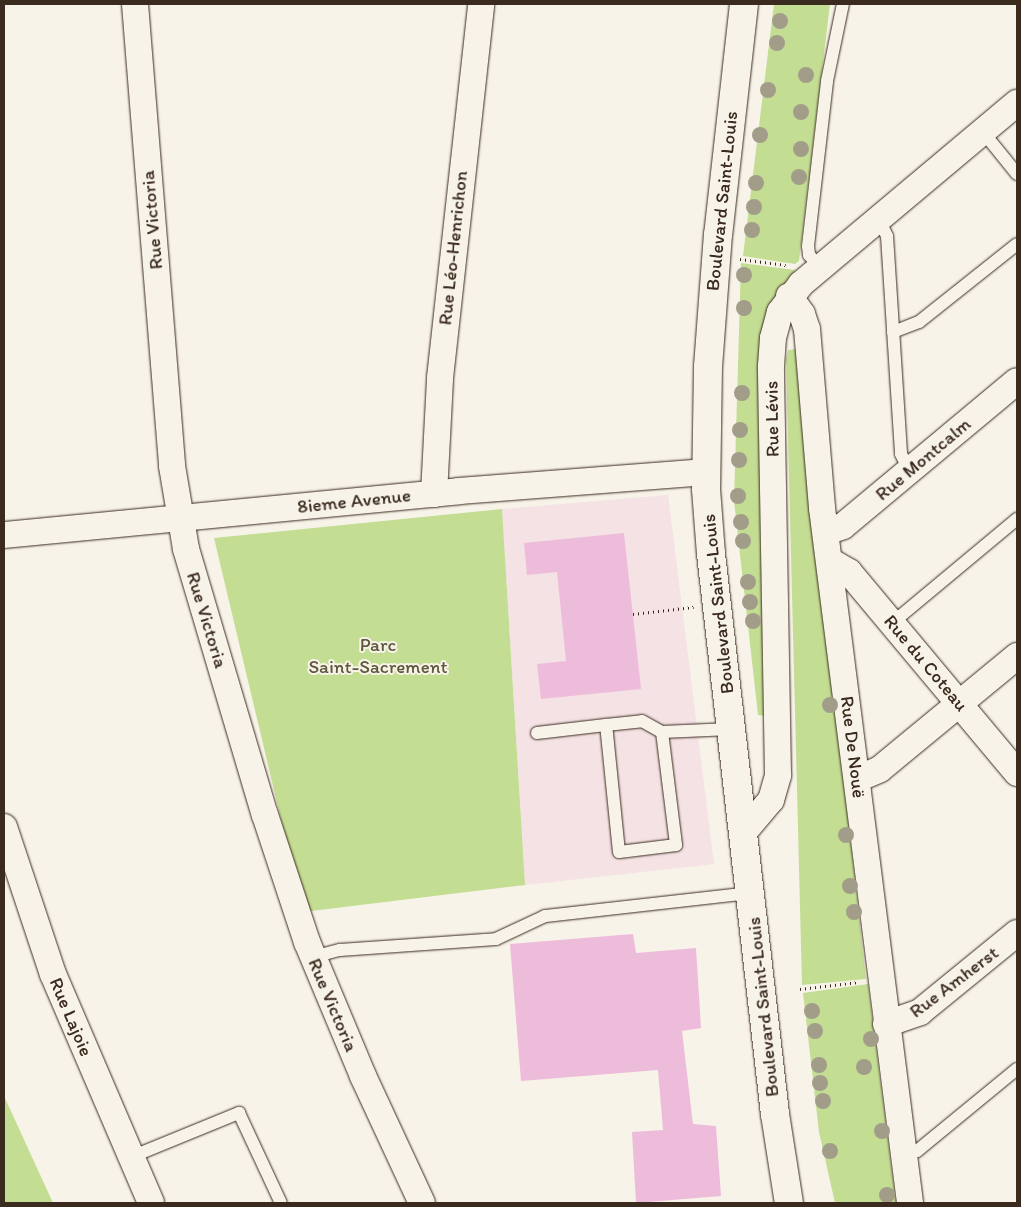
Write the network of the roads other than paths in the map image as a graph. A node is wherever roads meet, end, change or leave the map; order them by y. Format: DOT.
graph roads {
  1 [pos="135,4"];
  2 [pos="481,4"];
  3 [pos="744,4"];
  4 [pos="843,4"];
  5 [pos="1017,103"];
  6 [pos="982,132"];
  7 [pos="1017,174"];
  8 [pos="879,219"];
  9 [pos="1017,244"];
  10 [pos="820,268"];
  11 [pos="789,296"];
  12 [pos="893,332"];
  13 [pos="1017,381"];
  14 [pos="909,470"];
  15 [pos="706,472"];
  16 [pos="434,494"];
  17 [pos="179,518"];
  18 [pos="1017,519"];
  19 [pos="826,532"];
  20 [pos="4,535"];
  21 [pos="830,561"];
  22 [pos="892,623"];
  23 [pos="1017,656"];
  24 [pos="960,703"];
  25 [pos="606,725"];
  26 [pos="731,729"];
  27 [pos="662,732"];
  28 [pos="537,733"];
  29 [pos="1017,773"];
  30 [pos="857,779"];
  31 [pos="4,827"];
  32 [pos="744,833"];
  33 [pos="750,893"];
  34 [pos="1017,933"];
  35 [pos="313,958"];
  36 [pos="886,1024"];
  37 [pos="1017,1069"];
  38 [pos="904,1156"];
  39 [pos="131,1158"];
  40 [pos="151,1203"];
  41 [pos="281,1203"];
  42 [pos="422,1203"];
  43 [pos="789,1203"];
  44 [pos="910,1203"];
  1 -- 17 [label="street, Rue Victoria"];
  2 -- 16 [label="street, Rue Léo-Henrichon"];
  3 -- 15 [label="street, Boulevard Saint-Louis"];
  4 -- 10 [label="lane"];
  5 -- 6 [label="street, Rue Lévis"];
  6 -- 7 [label="lane"];
  6 -- 8 [label="street, Rue Lévis"];
  8 -- 10 [label="street, Rue Lévis"];
  8 -- 12 [label="lane"];
  9 -- 12 [label="lane"];
  10 -- 11 [label="street, Rue Lévis"];
  11 -- 19 [label="street, Rue De Nouë"];
  11 -- 32 [label="street, Rue Lévis"];
  12 -- 14 [label="lane"];
  13 -- 14 [label="street, Rue Montcalm"];
  14 -- 19 [label="street, Rue Montcalm"];
  15 -- 16 [label="street, 8ieme Avenue"];
  15 -- 26 [label="street, Boulevard Saint-Louis"];
  16 -- 17 [label="street, 8ieme Avenue"];
  17 -- 20 [label="street, 8ieme Avenue"];
  17 -- 35 [label="street, Rue Victoria"];
  18 -- 22 [label="lane"];
  19 -- 21 [label="street, Rue De Nouë"];
  21 -- 22 [label="street, Rue du Coteau"];
  21 -- 30 [label="street, Rue De Nouë"];
  22 -- 24 [label="street, Rue du Coteau"];
  23 -- 24 [label="street"];
  24 -- 29 [label="street, Rue du Coteau"];
  24 -- 30 [label="street"];
  25 -- 27 [label="lane"];
  25 -- 27 [label="lane"];
  25 -- 28 [label="lane"];
  26 -- 27 [label="lane"];
  26 -- 32 [label="street, Boulevard Saint-Louis"];
  30 -- 36 [label="street, Rue De Nouë"];
  31 -- 39 [label="street, Rue Lajoie"];
  32 -- 33 [label="street, Boulevard Saint-Louis"];
  33 -- 35 [label="lane"];
  33 -- 43 [label="street, Boulevard Saint-Louis"];
  34 -- 36 [label="street, Rue Amherst"];
  35 -- 42 [label="street, Rue Victoria"];
  36 -- 38 [label="street, Rue De Nouë"];
  37 -- 38 [label="lane"];
  38 -- 44 [label="street, Rue De Nouë"];
  39 -- 40 [label="street, Rue Lajoie"];
  39 -- 41 [label="lane"];
}
